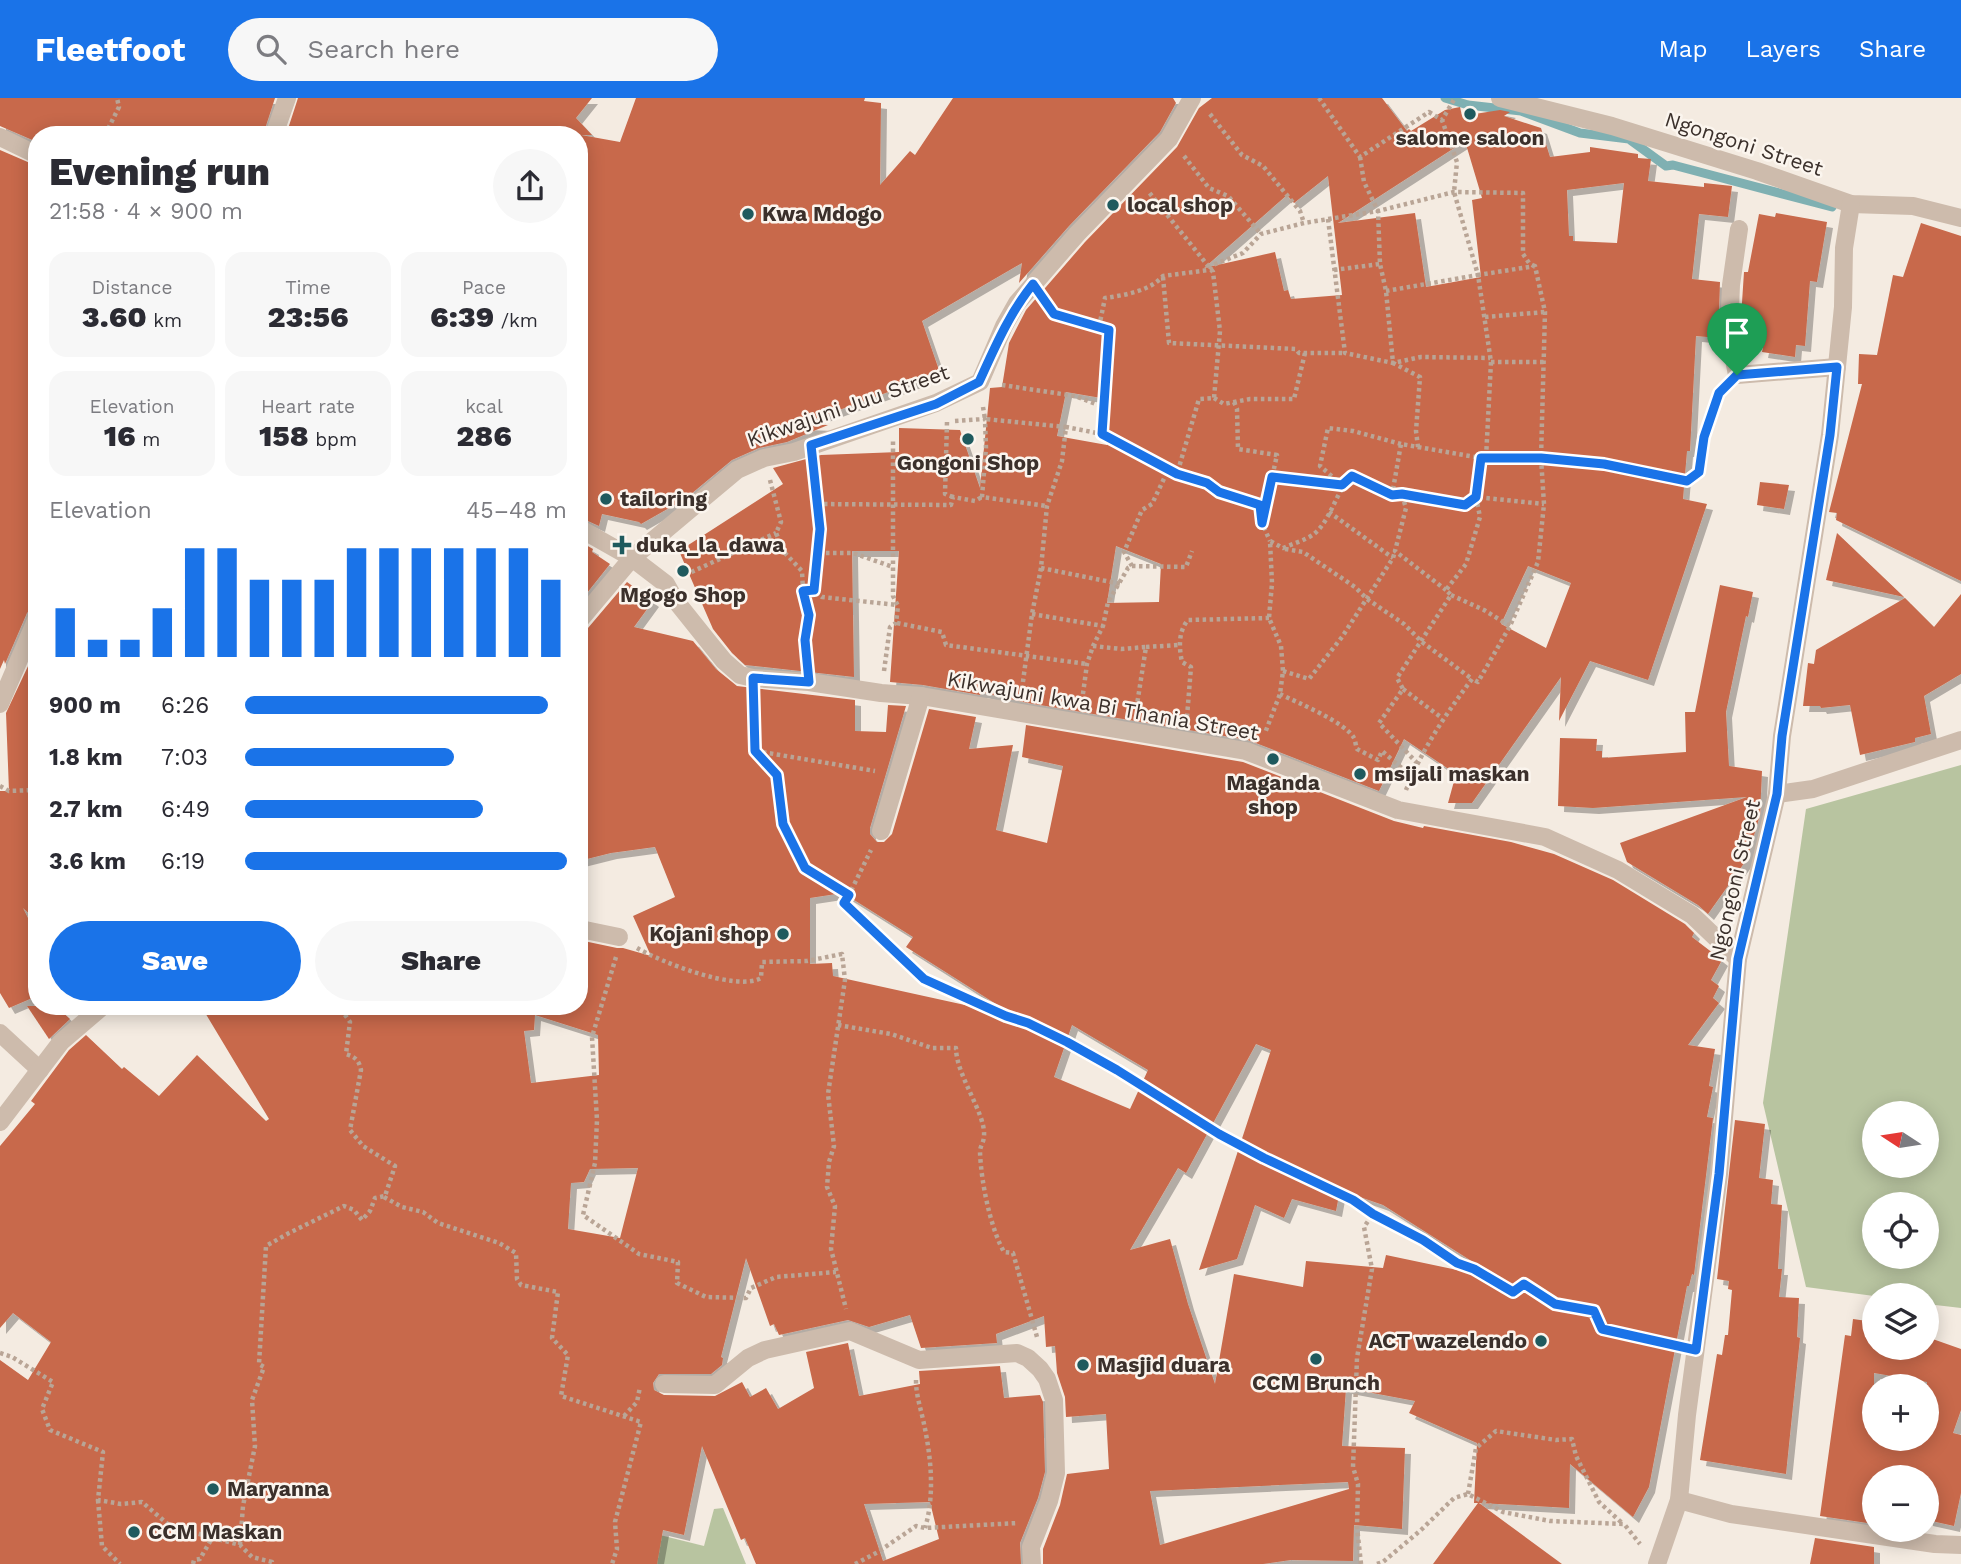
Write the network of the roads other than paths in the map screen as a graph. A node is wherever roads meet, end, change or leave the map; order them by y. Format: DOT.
graph roads {
  1 [pos="287,98"];
  2 [pos="1500,98"];
  3 [pos="1198,103"];
  4 [pos="277,126"];
  5 [pos="0,137"];
  6 [pos="28,151"];
  7 [pos="1851,204"];
  8 [pos="1961,218"];
  9 [pos="1739,229"];
  10 [pos="1837,367"];
  11 [pos="588,533"];
  12 [pos="632,558"];
  13 [pos="588,610"];
  14 [pos="28,639"];
  15 [pos="921,696"];
  16 [pos="0,704"];
  17 [pos="1961,740"];
  18 [pos="1777,794"];
  19 [pos="881,831"];
  20 [pos="588,930"];
  21 [pos="619,937"];
  22 [pos="1738,959"];
  23 [pos="92,1015"];
  24 [pos="0,1033"];
  25 [pos="40,1070"];
  26 [pos="0,1122"];
  27 [pos="664,1384"];
  28 [pos="1679,1500"];
  29 [pos="1961,1545"];
  30 [pos="1032,1564"];
  31 [pos="1657,1564"];
  1 -- 4 [label="street"];
  2 -- 7 [label="street, Ngongoni Street"];
  3 -- 12 [label="street, Kikwajuni Juu Street"];
  5 -- 6 [label="street"];
  7 -- 8 [label="street, Ngongoni Street"];
  7 -- 10 [label="street, Ngongoni Street"];
  9 -- 10 [label="street"];
  10 -- 18 [label="street, Ngongoni Street"];
  11 -- 12 [label="street"];
  12 -- 13 [label="street"];
  12 -- 15 [label="street, Kikwajuni kwa Bi Thania Street"];
  14 -- 16 [label="street"];
  15 -- 19 [label="street"];
  15 -- 22 [label="street, Kikwajuni kwa Bi Thania Street"];
  17 -- 18 [label="street"];
  18 -- 22 [label="street, Ngongoni Street"];
  20 -- 21 [label="street"];
  22 -- 28 [label="street, Ngongoni Street"];
  23 -- 25 [label="street"];
  24 -- 25 [label="street"];
  25 -- 26 [label="street"];
  27 -- 30 [label="street"];
  28 -- 29 [label="street"];
  28 -- 31 [label="street, Ngongoni Street"];
}
